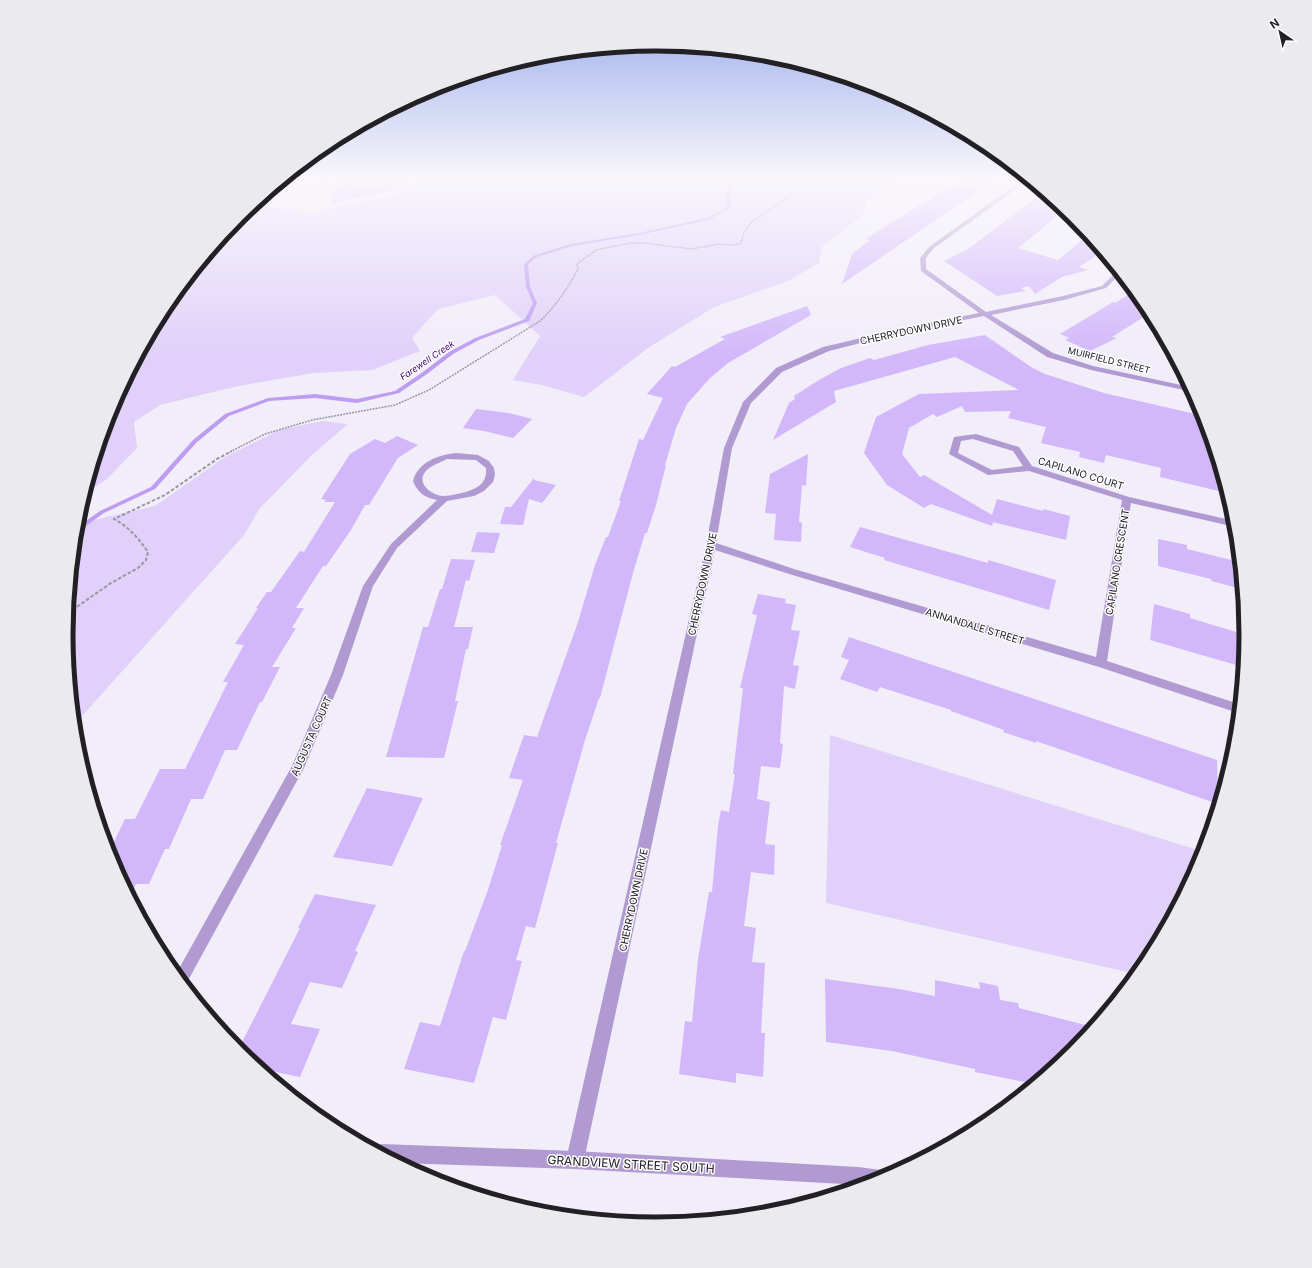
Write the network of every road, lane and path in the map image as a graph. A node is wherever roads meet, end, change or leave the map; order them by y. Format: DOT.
graph roads {
  1 [pos="743,238"];
  2 [pos="945,238"];
  3 [pos="1116,275"];
  4 [pos="985,314"];
  5 [pos="1185,388"];
  6 [pos="1029,468"];
  7 [pos="444,499"];
  8 [pos="1126,499"];
  9 [pos="1228,522"];
  10 [pos="711,545"];
  11 [pos="74,609"];
  12 [pos="1101,663"];
  13 [pos="1234,707"];
  14 [pos="183,975"];
  15 [pos="391,1153"];
  16 [pos="575,1160"];
  17 [pos="867,1177"];
  1 -- 11 [label="path"];
  2 -- 4 [label="street, MUIRFIELD STREET"];
  3 -- 4 [label="street, CHERRYDOWN DRIVE"];
  4 -- 5 [label="street, MUIRFIELD STREET"];
  4 -- 10 [label="street, CHERRYDOWN DRIVE"];
  6 -- 6 [label="street, CAPILANO COURT"];
  6 -- 8 [label="street, CAPILANO COURT"];
  7 -- 7 [label="street"];
  7 -- 14 [label="street, AUGUSTA COURT"];
  8 -- 9 [label="street, CAPILANO CRESCENT"];
  8 -- 12 [label="street, CAPILANO CRESCENT"];
  10 -- 12 [label="street, ANNANDALE STREET"];
  10 -- 16 [label="street, CHERRYDOWN DRIVE"];
  12 -- 13 [label="street, ANNANDALE STREET"];
  15 -- 16 [label="street, GRANDVIEW STREET SOUTH"];
  16 -- 17 [label="street, GRANDVIEW STREET SOUTH"];
}
